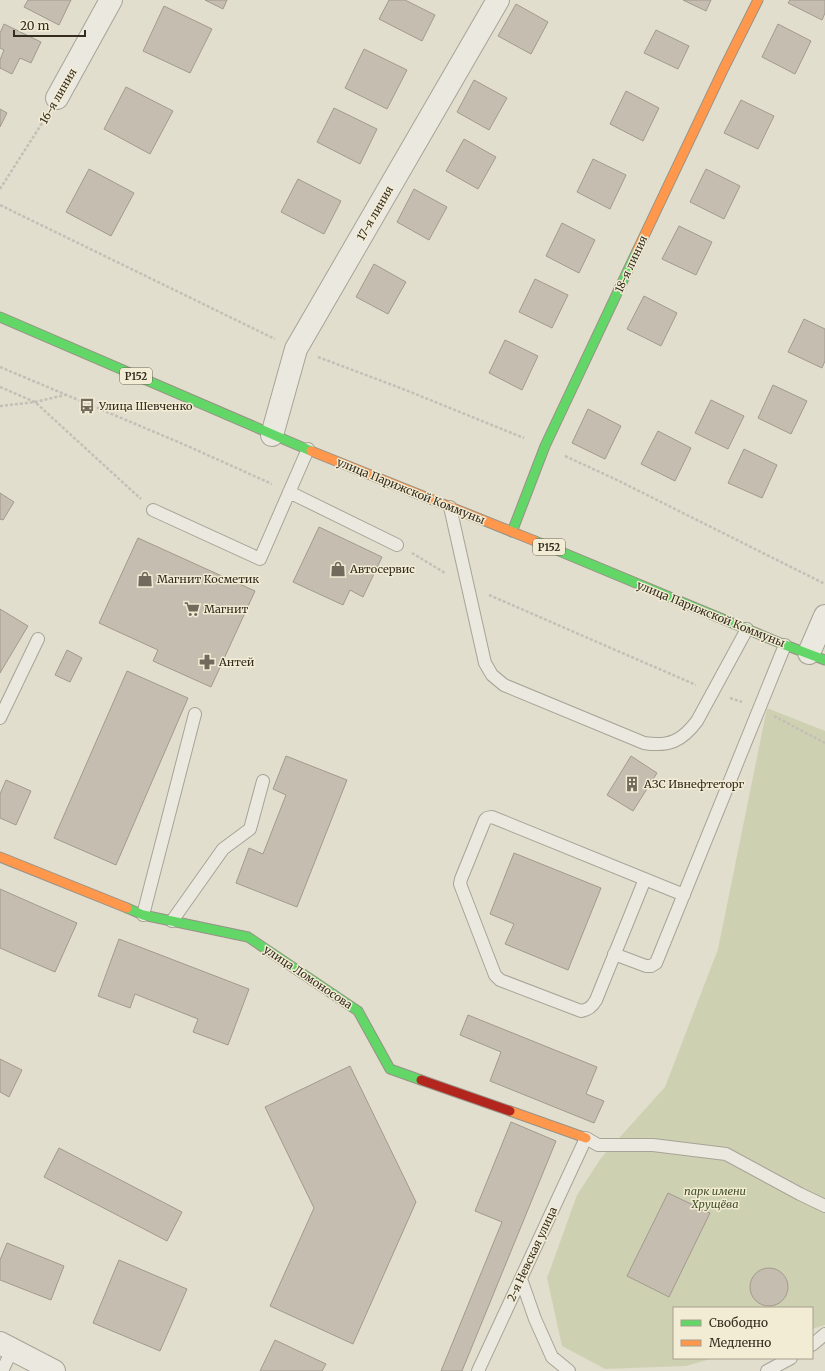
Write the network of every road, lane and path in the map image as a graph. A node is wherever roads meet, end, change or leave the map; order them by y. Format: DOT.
graph roads {
  1 [pos="111,0"];
  2 [pos="498,0"];
  3 [pos="758,0"];
  4 [pos="57,98"];
  5 [pos="0,189"];
  6 [pos="0,205"];
  7 [pos="0,317"];
  8 [pos="296,349"];
  9 [pos="0,367"];
  10 [pos="0,387"];
  11 [pos="66,395"];
  12 [pos="35,402"];
  13 [pos="0,406"];
  14 [pos="272,435"];
  15 [pos="545,446"];
  16 [pos="308,449"];
  17 [pos="289,492"];
  18 [pos="450,507"];
  19 [pos="153,510"];
  20 [pos="512,532"];
  21 [pos="397,545"];
  22 [pos="825,584"];
  23 [pos="468,586"];
  24 [pos="825,616"];
  25 [pos="747,629"];
  26 [pos="38,639"];
  27 [pos="785,645"];
  28 [pos="817,656"];
  29 [pos="713,692"];
  30 [pos="759,708"];
  31 [pos="195,714"];
  32 [pos="0,718"];
  33 [pos="825,743"];
  34 [pos="263,781"];
  35 [pos="0,857"];
  36 [pos="645,879"];
  37 [pos="684,895"];
  38 [pos="143,915"];
  39 [pos="172,921"];
  40 [pos="614,954"];
  41 [pos="586,1138"];
  42 [pos="825,1206"];
  43 [pos="520,1279"];
  44 [pos="825,1334"];
  45 [pos="813,1344"];
  46 [pos="6,1346"];
  47 [pos="789,1359"];
  48 [pos="2,1371"];
  49 [pos="54,1371"];
  50 [pos="478,1371"];
  51 [pos="569,1371"];
  52 [pos="767,1371"];
  1 -- 4 [label="street, 16-я линия"];
  2 -- 8 [label="street, 17-я линия"];
  3 -- 15 [label="street, 18-я линия"];
  4 -- 5 [label="path, 16-я линия"];
  6 -- 8 [label="path"];
  7 -- 14 [label="street, улица Парижской Коммуны / Р152"];
  8 -- 14 [label="street, 17-я линия"];
  8 -- 15 [label="path"];
  9 -- 11 [label="path"];
  10 -- 12 [label="path"];
  11 -- 12 [label="path"];
  11 -- 17 [label="path"];
  12 -- 13 [label="path"];
  12 -- 19 [label="path"];
  14 -- 16 [label="street, улица Парижской Коммуны / Р152"];
  15 -- 20 [label="street, 18-я линия"];
  15 -- 22 [label="path"];
  16 -- 17 [label="lane"];
  16 -- 18 [label="street, улица Парижской Коммуны / Р152"];
  17 -- 19 [label="lane"];
  17 -- 21 [label="lane"];
  18 -- 20 [label="street, улица Парижской Коммуны / Р152"];
  18 -- 23 [label="lane"];
  20 -- 25 [label="street, улица Парижской Коммуны / Р152"];
  21 -- 23 [label="path"];
  23 -- 29 [label="path"];
  23 -- 29 [label="lane"];
  24 -- 28 [label="street"];
  25 -- 27 [label="street, улица Парижской Коммуны / Р152"];
  25 -- 29 [label="lane"];
  26 -- 32 [label="lane"];
  27 -- 28 [label="street, улица Парижской Коммуны / Р152"];
  27 -- 30 [label="lane"];
  29 -- 30 [label="path"];
  30 -- 33 [label="path"];
  30 -- 37 [label="lane"];
  31 -- 38 [label="lane"];
  34 -- 39 [label="lane"];
  35 -- 38 [label="street, улица Ломоносова"];
  36 -- 37 [label="lane"];
  36 -- 40 [label="lane"];
  36 -- 40 [label="lane"];
  37 -- 40 [label="lane"];
  38 -- 39 [label="street, улица Ломоносова"];
  39 -- 41 [label="street, улица Ломоносова"];
  41 -- 42 [label="lane"];
  41 -- 43 [label="lane, 2-я Невская улица"];
  43 -- 50 [label="lane, 2-я Невская улица"];
  43 -- 51 [label="lane"];
  44 -- 45 [label="lane"];
  46 -- 48 [label="lane"];
  46 -- 49 [label="street"];
  47 -- 52 [label="lane"];
}
